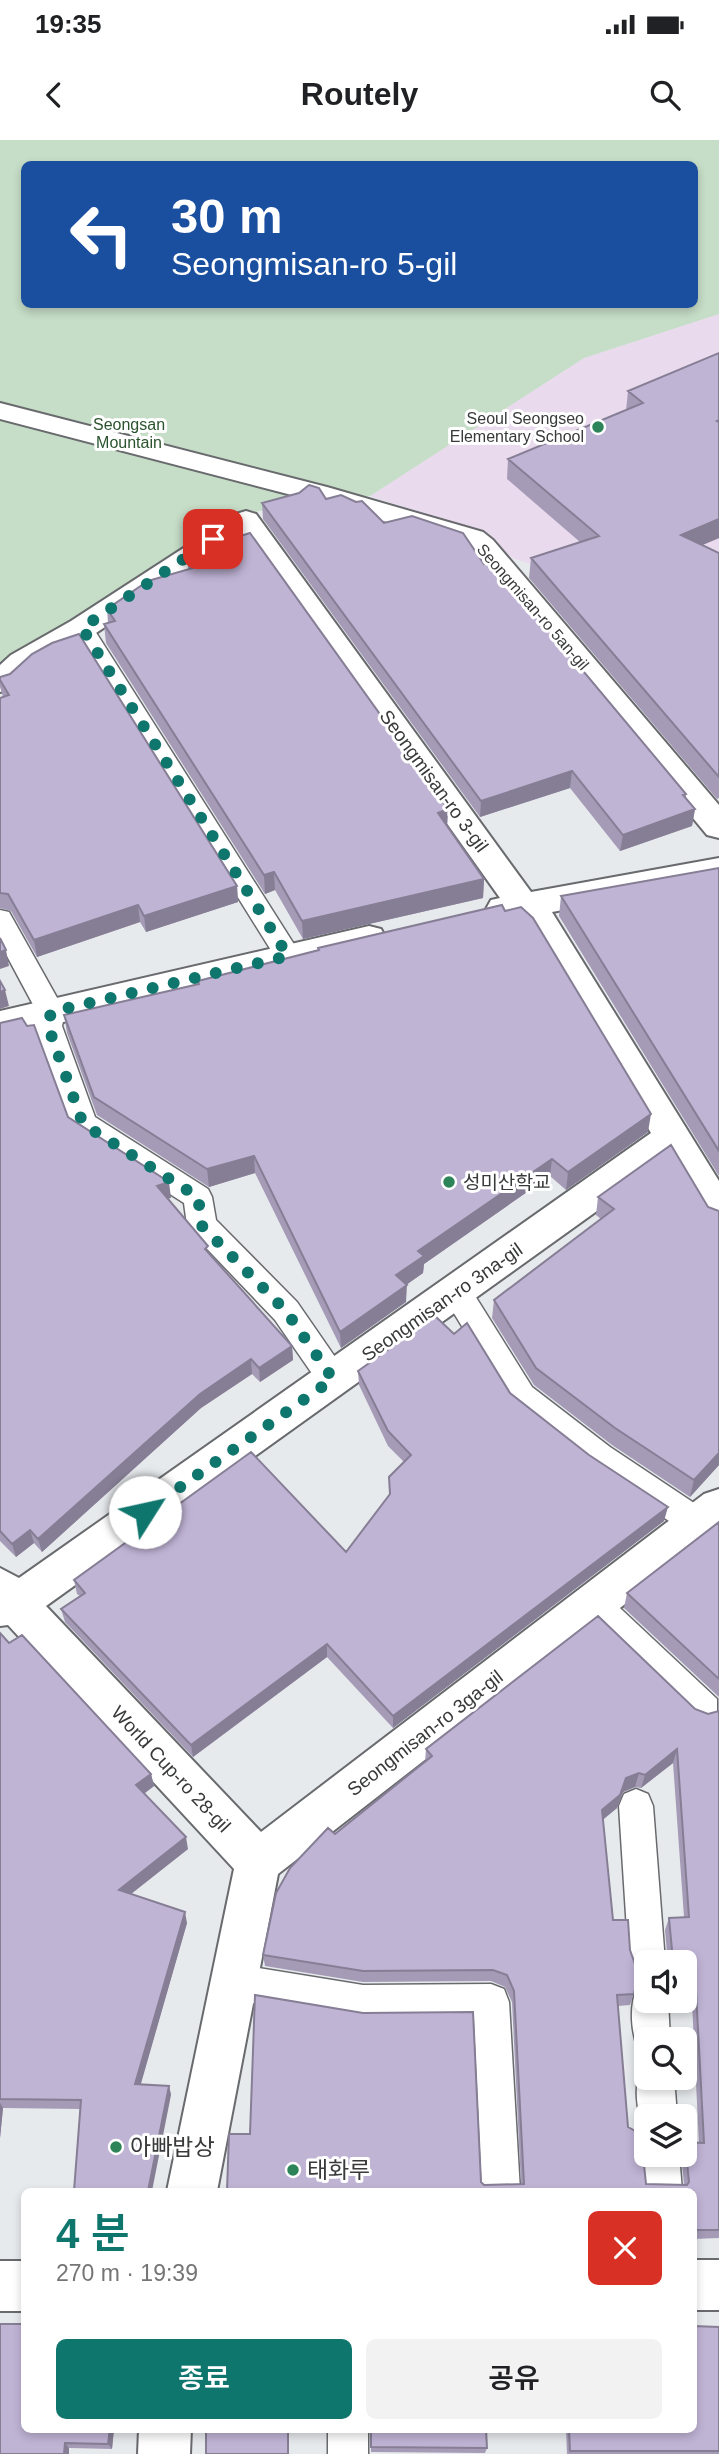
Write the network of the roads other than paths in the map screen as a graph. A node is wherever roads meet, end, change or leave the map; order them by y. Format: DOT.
graph roads {
  1 [pos="0,411"];
  2 [pos="82,628"];
  3 [pos="0,682"];
  4 [pos="719,827"];
  5 [pos="719,870"];
  6 [pos="522,904"];
  7 [pos="470,916"];
  8 [pos="0,919"];
  9 [pos="405,930"];
  10 [pos="288,956"];
  11 [pos="51,1012"];
  12 [pos="0,1024"];
  13 [pos="674,1136"];
  14 [pos="719,1213"];
  15 [pos="456,1292"];
  16 [pos="333,1379"];
  17 [pos="713,1513"];
  18 [pos="5,1599"];
  19 [pos="593,1604"];
  20 [pos="705,1710"];
  21 [pos="636,1806"];
  22 [pos="258,1862"];
  23 [pos="646,1950"];
  24 [pos="234,1983"];
  25 [pos="661,2167"];
  26 [pos="193,2188"];
  27 [pos="501,2188"];
  28 [pos="663,2188"];
  29 [pos="697,2285"];
  30 [pos="719,2285"];
  31 [pos="0,2286"];
  32 [pos="21,2286"];
  33 [pos="165,2433"];
  34 [pos="348,2433"];
  35 [pos="164,2454"];
  36 [pos="348,2454"];
  1 -- 4 [label="street, Seongmisan-ro 5an-gil"];
  2 -- 3 [label="street"];
  2 -- 6 [label="street, Seongmisan-ro 3-gil"];
  2 -- 10 [label="lane"];
  5 -- 6 [label="street"];
  6 -- 7 [label="street"];
  6 -- 13 [label="street, Seongmisan-ro 3-gil"];
  8 -- 11 [label="lane"];
  9 -- 10 [label="street"];
  10 -- 11 [label="street"];
  11 -- 12 [label="street"];
  11 -- 16 [label="lane"];
  13 -- 14 [label="street, Seongmisan-ro 3-gil"];
  13 -- 15 [label="street, Seongmisan-ro 3na-gil"];
  15 -- 16 [label="street, Seongmisan-ro 3na-gil"];
  15 -- 17 [label="lane, Seongmisan-ro 3ga-gil"];
  16 -- 18 [label="street, Seongmisan-ro 3na-gil"];
  17 -- 19 [label="street, Seongmisan-ro 3ga-gil"];
  18 -- 22 [label="street, World Cup-ro 28-gil"];
  19 -- 20 [label="lane"];
  19 -- 22 [label="street, Seongmisan-ro 3ga-gil"];
  21 -- 23 [label="lane"];
  22 -- 24 [label="street"];
  24 -- 26 [label="street"];
  24 -- 27 [label="lane"];
  25 -- 28 [label="lane"];
  29 -- 30 [label="street"];
  31 -- 32 [label="street"];
  33 -- 35 [label="street"];
  34 -- 36 [label="lane"];
}
